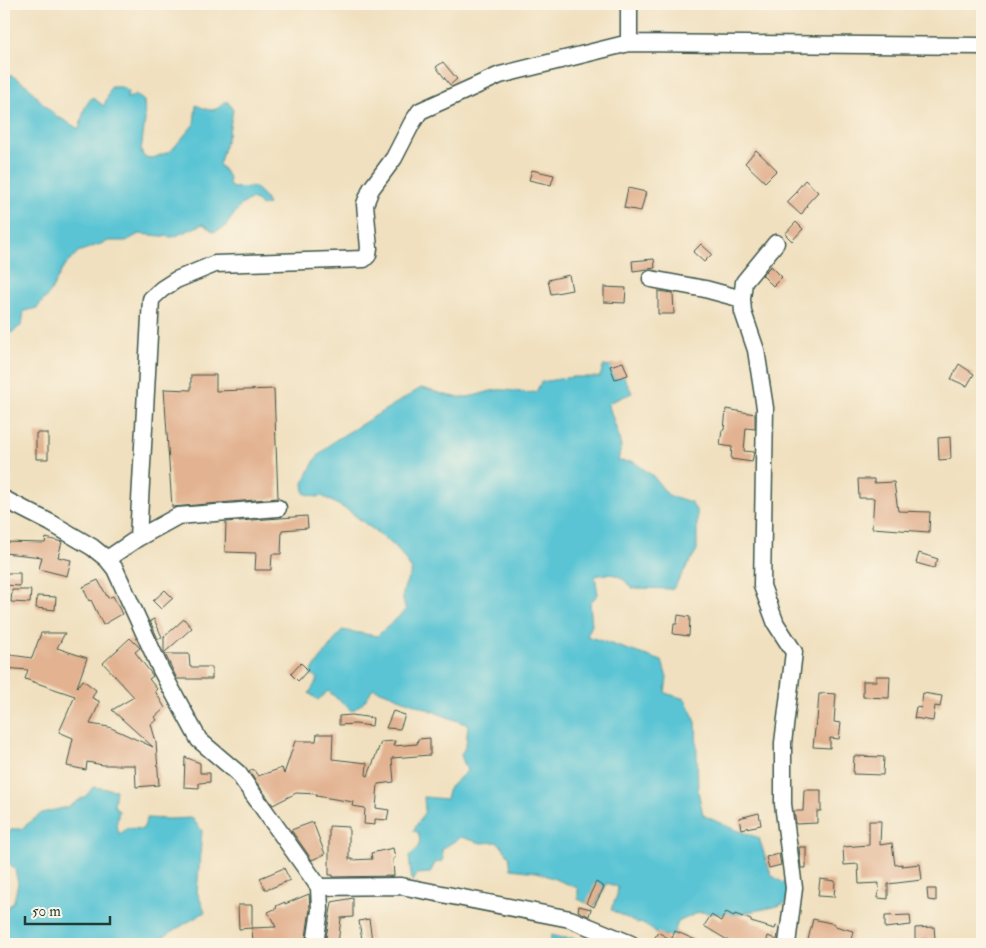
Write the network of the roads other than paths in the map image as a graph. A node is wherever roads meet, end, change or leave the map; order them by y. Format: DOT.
graph roads {
  1 [pos="629,4"];
  2 [pos="629,43"];
  3 [pos="982,46"];
  4 [pos="776,243"];
  5 [pos="650,279"];
  6 [pos="742,300"];
  7 [pos="4,499"];
  8 [pos="278,508"];
  9 [pos="138,538"];
  10 [pos="107,559"];
  11 [pos="319,887"];
  12 [pos="315,944"];
  13 [pos="632,944"];
  14 [pos="787,944"];
  1 -- 2 [label="street"];
  2 -- 3 [label="street"];
  2 -- 9 [label="street"];
  4 -- 6 [label="street"];
  5 -- 6 [label="street"];
  6 -- 14 [label="street"];
  7 -- 10 [label="street"];
  8 -- 9 [label="street"];
  9 -- 10 [label="street"];
  10 -- 11 [label="street"];
  11 -- 12 [label="street"];
  11 -- 13 [label="street"];
}
